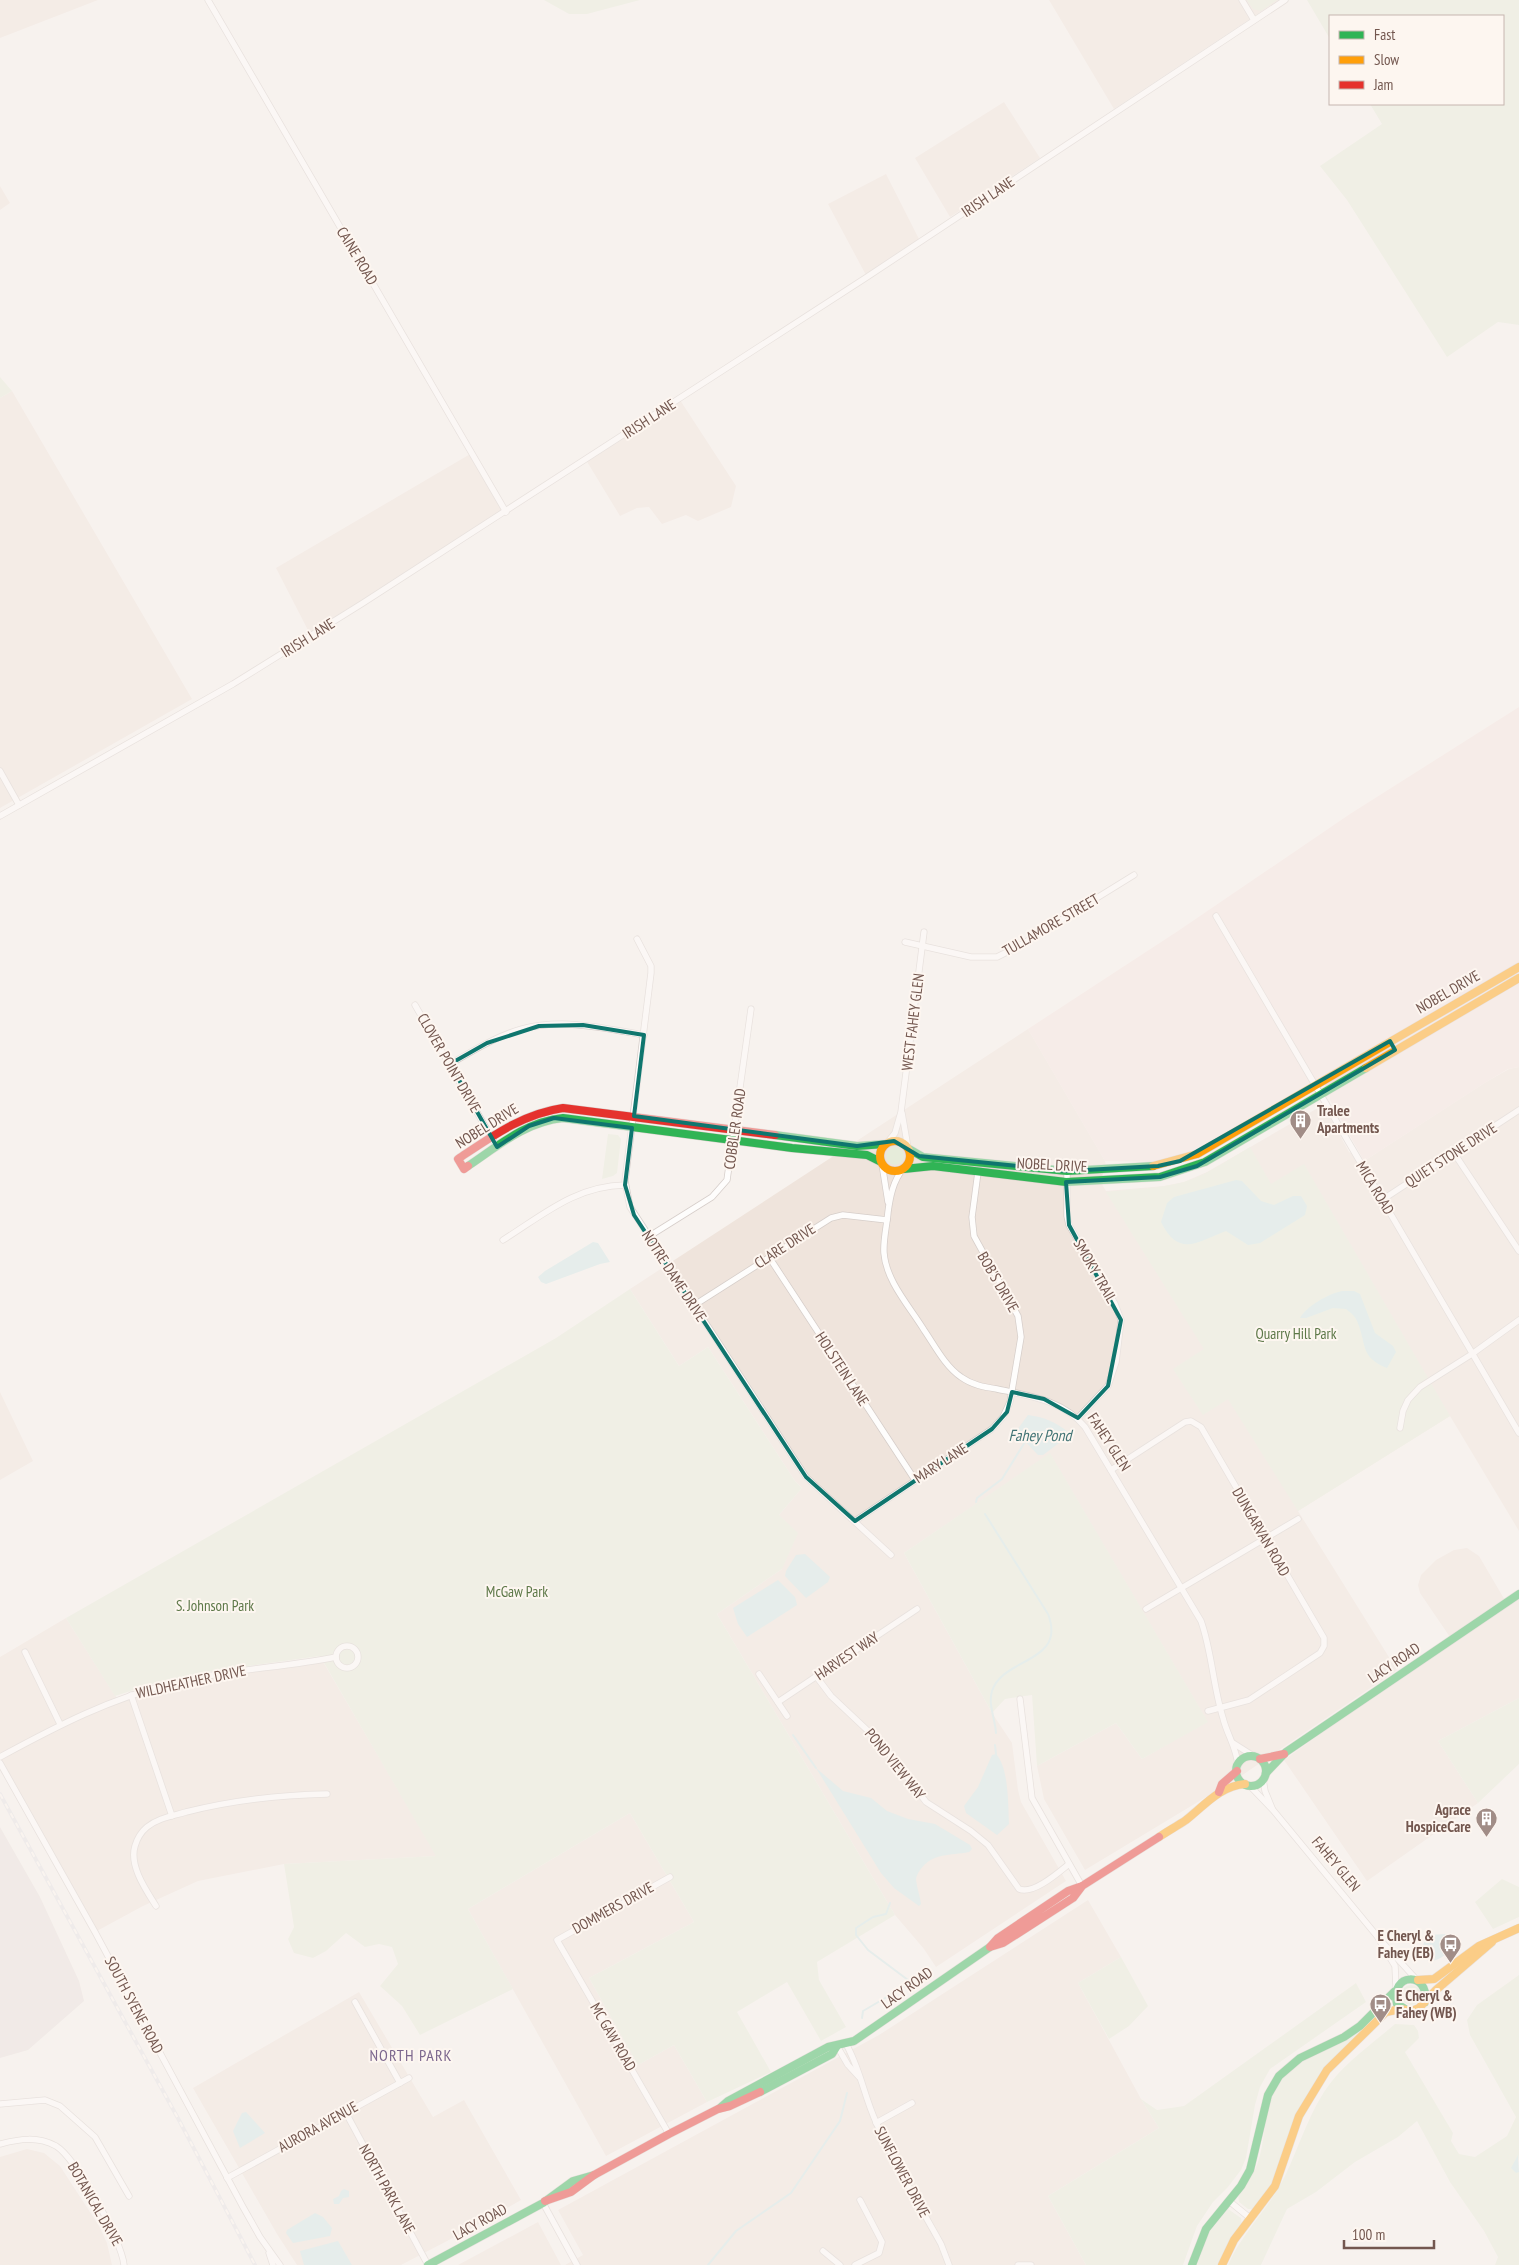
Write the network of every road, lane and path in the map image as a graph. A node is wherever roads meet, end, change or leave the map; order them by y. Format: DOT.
graph roads {
  1 [pos="208,0"];
  2 [pos="1242,0"];
  3 [pos="1285,0"];
  4 [pos="1254,20"];
  5 [pos="506,512"];
  6 [pos="0,771"];
  7 [pos="19,806"];
  8 [pos="0,816"];
  9 [pos="1134,875"];
  10 [pos="1216,916"];
  11 [pos="924,932"];
  12 [pos="637,938"];
  13 [pos="905,942"];
  14 [pos="923,945"];
  15 [pos="1519,967"];
  16 [pos="1519,978"];
  17 [pos="415,1005"];
  18 [pos="751,1009"];
  19 [pos="644,1034"];
  20 [pos="1390,1042"];
  21 [pos="1395,1050"];
  22 [pos="450,1064"];
  23 [pos="1314,1086"];
  24 [pos="1320,1094"];
  25 [pos="563,1108"];
  26 [pos="1519,1110"];
  27 [pos="902,1112"];
  28 [pos="634,1116"];
  29 [pos="563,1118"];
  30 [pos="632,1128"];
  31 [pos="735,1129"];
  32 [pos="793,1137"];
  33 [pos="492,1138"];
  34 [pos="734,1141"];
  35 [pos="886,1143"];
  36 [pos="497,1147"];
  37 [pos="792,1148"];
  38 [pos="908,1148"];
  39 [pos="1454,1154"];
  40 [pos="1192,1156"];
  41 [pos="882,1163"];
  42 [pos="1197,1166"];
  43 [pos="903,1169"];
  44 [pos="1067,1171"];
  45 [pos="978,1172"];
  46 [pos="1066,1182"];
  47 [pos="625,1185"];
  48 [pos="1382,1200"];
  49 [pos="888,1206"];
  50 [pos="887,1220"];
  51 [pos="648,1237"];
  52 [pos="504,1240"];
  53 [pos="1519,1251"];
  54 [pos="768,1257"];
  55 [pos="693,1306"];
  56 [pos="1519,1320"];
  57 [pos="1472,1354"];
  58 [pos="1012,1392"];
  59 [pos="1078,1418"];
  60 [pos="1400,1428"];
  61 [pos="1519,1433"];
  62 [pos="1111,1470"];
  63 [pos="915,1480"];
  64 [pos="1298,1519"];
  65 [pos="855,1521"];
  66 [pos="1265,1539"];
  67 [pos="892,1555"];
  68 [pos="1182,1588"];
  69 [pos="1519,1594"];
  70 [pos="1146,1609"];
  71 [pos="917,1610"];
  72 [pos="25,1652"];
  73 [pos="336,1657"];
  74 [pos="759,1674"];
  75 [pos="816,1676"];
  76 [pos="131,1695"];
  77 [pos="1020,1699"];
  78 [pos="778,1702"];
  79 [pos="1220,1708"];
  80 [pos="1208,1711"];
  81 [pos="787,1716"];
  82 [pos="60,1724"];
  83 [pos="1234,1743"];
  84 [pos="1284,1754"];
  85 [pos="0,1757"];
  86 [pos="1257,1758"];
  87 [pos="0,1762"];
  88 [pos="1237,1768"];
  89 [pos="1265,1776"];
  90 [pos="1248,1785"];
  91 [pos="1219,1792"];
  92 [pos="327,1794"];
  93 [pos="1273,1810"];
  94 [pos="172,1816"];
  95 [pos="1069,1864"];
  96 [pos="670,1877"];
  97 [pos="1082,1886"];
  98 [pos="156,1906"];
  99 [pos="1519,1928"];
  100 [pos="1377,1936"];
  101 [pos="557,1940"];
  102 [pos="1492,1942"];
  103 [pos="1417,1980"];
  104 [pos="1395,1990"];
  105 [pos="355,2002"];
  106 [pos="1424,2004"];
  107 [pos="1409,2011"];
  108 [pos="841,2045"];
  109 [pos="409,2078"];
  110 [pos="400,2083"];
  111 [pos="912,2103"];
  112 [pos="0,2104"];
  113 [pos="346,2112"];
  114 [pos="876,2123"];
  115 [pos="669,2134"];
  116 [pos="0,2142"];
  117 [pos="227,2178"];
  118 [pos="130,2196"];
  119 [pos="860,2200"];
  120 [pos="1229,2201"];
  121 [pos="544,2202"];
  122 [pos="1250,2218"];
  123 [pos="267,2248"];
  124 [pos="823,2251"];
  125 [pos="1030,2264"];
  126 [pos="124,2265"];
  127 [pos="273,2265"];
  128 [pos="280,2265"];
  129 [pos="428,2265"];
  130 [pos="577,2265"];
  131 [pos="840,2265"];
  132 [pos="855,2265"];
  133 [pos="949,2265"];
  134 [pos="1018,2265"];
  135 [pos="1192,2265"];
  136 [pos="1222,2265"];
  1 -- 5 [label="street, CAINE ROAD"];
  2 -- 4 [label="street"];
  3 -- 4 [label="street, IRISH LANE"];
  4 -- 5 [label="street, IRISH LANE"];
  5 -- 7 [label="street, IRISH LANE"];
  6 -- 7 [label="street"];
  7 -- 8 [label="street, IRISH LANE"];
  9 -- 14 [label="street, TULLAMORE STREET"];
  10 -- 23 [label="street, MICA ROAD"];
  11 -- 14 [label="street, WEST FAHEY GLEN"];
  12 -- 19 [label="street, NOTRE DAME DRIVE"];
  13 -- 14 [label="street, TULLAMORE STREET"];
  14 -- 27 [label="street, WEST FAHEY GLEN"];
  15 -- 20 [label="street, NOBEL DRIVE"];
  16 -- 21 [label="street, NOBEL DRIVE"];
  17 -- 22 [label="street, CLOVER POINT DRIVE"];
  18 -- 31 [label="street, COBBLER ROAD"];
  19 -- 22 [label="street"];
  19 -- 28 [label="street, NOTRE DAME DRIVE"];
  20 -- 21 [label="street"];
  20 -- 23 [label="street, NOBEL DRIVE"];
  21 -- 24 [label="street, NOBEL DRIVE"];
  22 -- 33 [label="street, CLOVER POINT DRIVE"];
  23 -- 24 [label="street, MICA ROAD"];
  23 -- 40 [label="street, NOBEL DRIVE"];
  24 -- 42 [label="street, NOBEL DRIVE"];
  24 -- 48 [label="street, MICA ROAD"];
  25 -- 28 [label="street, NOBEL DRIVE"];
  25 -- 29 [label="street"];
  25 -- 33 [label="street, NOBEL DRIVE"];
  26 -- 39 [label="street, QUIET STONE DRIVE"];
  27 -- 35 [label="street, FAHEY GLEN"];
  27 -- 38 [label="street, FAHEY GLEN"];
  28 -- 30 [label="street, NOTRE DAME DRIVE"];
  28 -- 31 [label="street, NOBEL DRIVE"];
  29 -- 30 [label="street, NOBEL DRIVE"];
  29 -- 36 [label="street, NOBEL DRIVE"];
  30 -- 34 [label="street, NOBEL DRIVE"];
  30 -- 47 [label="street, NOTRE DAME DRIVE"];
  31 -- 32 [label="street, NOBEL DRIVE"];
  31 -- 34 [label="street, COBBLER ROAD"];
  32 -- 35 [label="street, NOBEL DRIVE"];
  32 -- 37 [label="street"];
  33 -- 36 [label="street, CLOVER POINT DRIVE"];
  33 -- 36 [label="street, NOBEL DRIVE"];
  34 -- 37 [label="street, NOBEL DRIVE"];
  34 -- 51 [label="street, COBBLER ROAD"];
  35 -- 38 [label="street, NOBEL DRIVE"];
  35 -- 41 [label="street, FAHEY GLEN"];
  37 -- 41 [label="street, NOBEL DRIVE"];
  38 -- 43 [label="street, FAHEY GLEN"];
  38 -- 44 [label="street, NOBEL DRIVE"];
  39 -- 48 [label="street, QUIET STONE DRIVE"];
  39 -- 53 [label="street"];
  40 -- 42 [label="street"];
  40 -- 44 [label="street, NOBEL DRIVE"];
  41 -- 43 [label="street, NOBEL DRIVE"];
  41 -- 49 [label="street, FAHEY GLEN"];
  42 -- 46 [label="street, NOBEL DRIVE"];
  43 -- 45 [label="street, NOBEL DRIVE"];
  43 -- 49 [label="street, FAHEY GLEN"];
  44 -- 46 [label="street, SMOKY TRAIL"];
  45 -- 46 [label="street, NOBEL DRIVE"];
  45 -- 58 [label="street, BOB'S DRIVE"];
  46 -- 59 [label="street, SMOKY TRAIL"];
  47 -- 51 [label="street, NOTRE DAME DRIVE"];
  47 -- 52 [label="street"];
  48 -- 57 [label="street, MICA ROAD"];
  49 -- 50 [label="street, FAHEY GLEN"];
  50 -- 54 [label="street, CLARE DRIVE"];
  50 -- 58 [label="street, FAHEY GLEN"];
  51 -- 55 [label="street, NOTRE DAME DRIVE"];
  54 -- 55 [label="street, CLARE DRIVE"];
  54 -- 63 [label="street, HOLSTEIN LANE"];
  55 -- 65 [label="street, NOTRE DAME DRIVE"];
  56 -- 57 [label="street"];
  57 -- 60 [label="street"];
  57 -- 61 [label="street, MICA ROAD"];
  58 -- 59 [label="street, FAHEY GLEN"];
  58 -- 63 [label="street, MARY LANE"];
  59 -- 62 [label="street, FAHEY GLEN"];
  62 -- 66 [label="street, DUNGARVAN ROAD"];
  62 -- 68 [label="street, FAHEY GLEN"];
  63 -- 65 [label="street, MARY LANE"];
  64 -- 66 [label="street"];
  65 -- 67 [label="street, NOTRE DAME DRIVE"];
  66 -- 68 [label="street"];
  66 -- 79 [label="street, DUNGARVAN ROAD"];
  68 -- 70 [label="street"];
  68 -- 79 [label="street, FAHEY GLEN"];
  69 -- 84 [label="street, LACY ROAD"];
  71 -- 75 [label="street, HARVEST WAY"];
  72 -- 82 [label="street"];
  73 -- 76 [label="street, WILDHEATHER DRIVE"];
  74 -- 78 [label="street"];
  75 -- 78 [label="street, HARVEST WAY"];
  75 -- 95 [label="street, POND VIEW WAY"];
  76 -- 82 [label="street, WILDHEATHER DRIVE"];
  76 -- 94 [label="street"];
  77 -- 95 [label="street"];
  78 -- 81 [label="street"];
  79 -- 80 [label="street"];
  79 -- 83 [label="street, FAHEY GLEN"];
  82 -- 85 [label="street, WILDHEATHER DRIVE"];
  83 -- 86 [label="street"];
  83 -- 88 [label="street, FAHEY GLEN"];
  84 -- 86 [label="street, LACY ROAD"];
  84 -- 89 [label="street, LACY ROAD"];
  86 -- 88 [label="street"];
  86 -- 89 [label="street"];
  87 -- 117 [label="street, SOUTH SYENE ROAD"];
  88 -- 90 [label="street"];
  88 -- 91 [label="street, LACY ROAD"];
  89 -- 90 [label="street"];
  89 -- 93 [label="street, FAHEY GLEN"];
  90 -- 91 [label="street, LACY ROAD"];
  90 -- 93 [label="street, FAHEY GLEN"];
  91 -- 97 [label="street, LACY ROAD"];
  92 -- 94 [label="street"];
  93 -- 100 [label="street, FAHEY GLEN"];
  94 -- 98 [label="street"];
  95 -- 97 [label="street"];
  96 -- 101 [label="street, DOMMERS DRIVE"];
  97 -- 108 [label="street, LACY ROAD"];
  99 -- 102 [label="street"];
  100 -- 103 [label="street, FAHEY GLEN"];
  100 -- 104 [label="street, FAHEY GLEN"];
  101 -- 115 [label="street, MC GAW ROAD"];
  102 -- 103 [label="street"];
  102 -- 106 [label="street"];
  103 -- 104 [label="street"];
  103 -- 106 [label="street"];
  104 -- 107 [label="street"];
  104 -- 120 [label="street"];
  105 -- 110 [label="street"];
  106 -- 107 [label="street"];
  107 -- 122 [label="street"];
  108 -- 114 [label="street, SUNFLOWER DRIVE"];
  108 -- 115 [label="street, LACY ROAD"];
  109 -- 110 [label="street, AURORA AVENUE"];
  110 -- 113 [label="street, AURORA AVENUE"];
  111 -- 114 [label="street"];
  112 -- 118 [label="street"];
  113 -- 117 [label="street, AURORA AVENUE"];
  113 -- 129 [label="street, NORTH PARK LANE"];
  114 -- 133 [label="street, SUNFLOWER DRIVE"];
  115 -- 121 [label="street, LACY ROAD"];
  116 -- 126 [label="street, BOTANICAL DRIVE"];
  117 -- 123 [label="street, SOUTH SYENE ROAD"];
  119 -- 132 [label="street"];
  120 -- 122 [label="street"];
  120 -- 135 [label="street"];
  121 -- 129 [label="street, LACY ROAD"];
  121 -- 130 [label="street"];
  122 -- 136 [label="street"];
  123 -- 127 [label="street, SOUTH SYENE ROAD"];
  123 -- 128 [label="street, SOUTH SYENE ROAD"];
  124 -- 131 [label="street"];
  125 -- 134 [label="street"];
}
